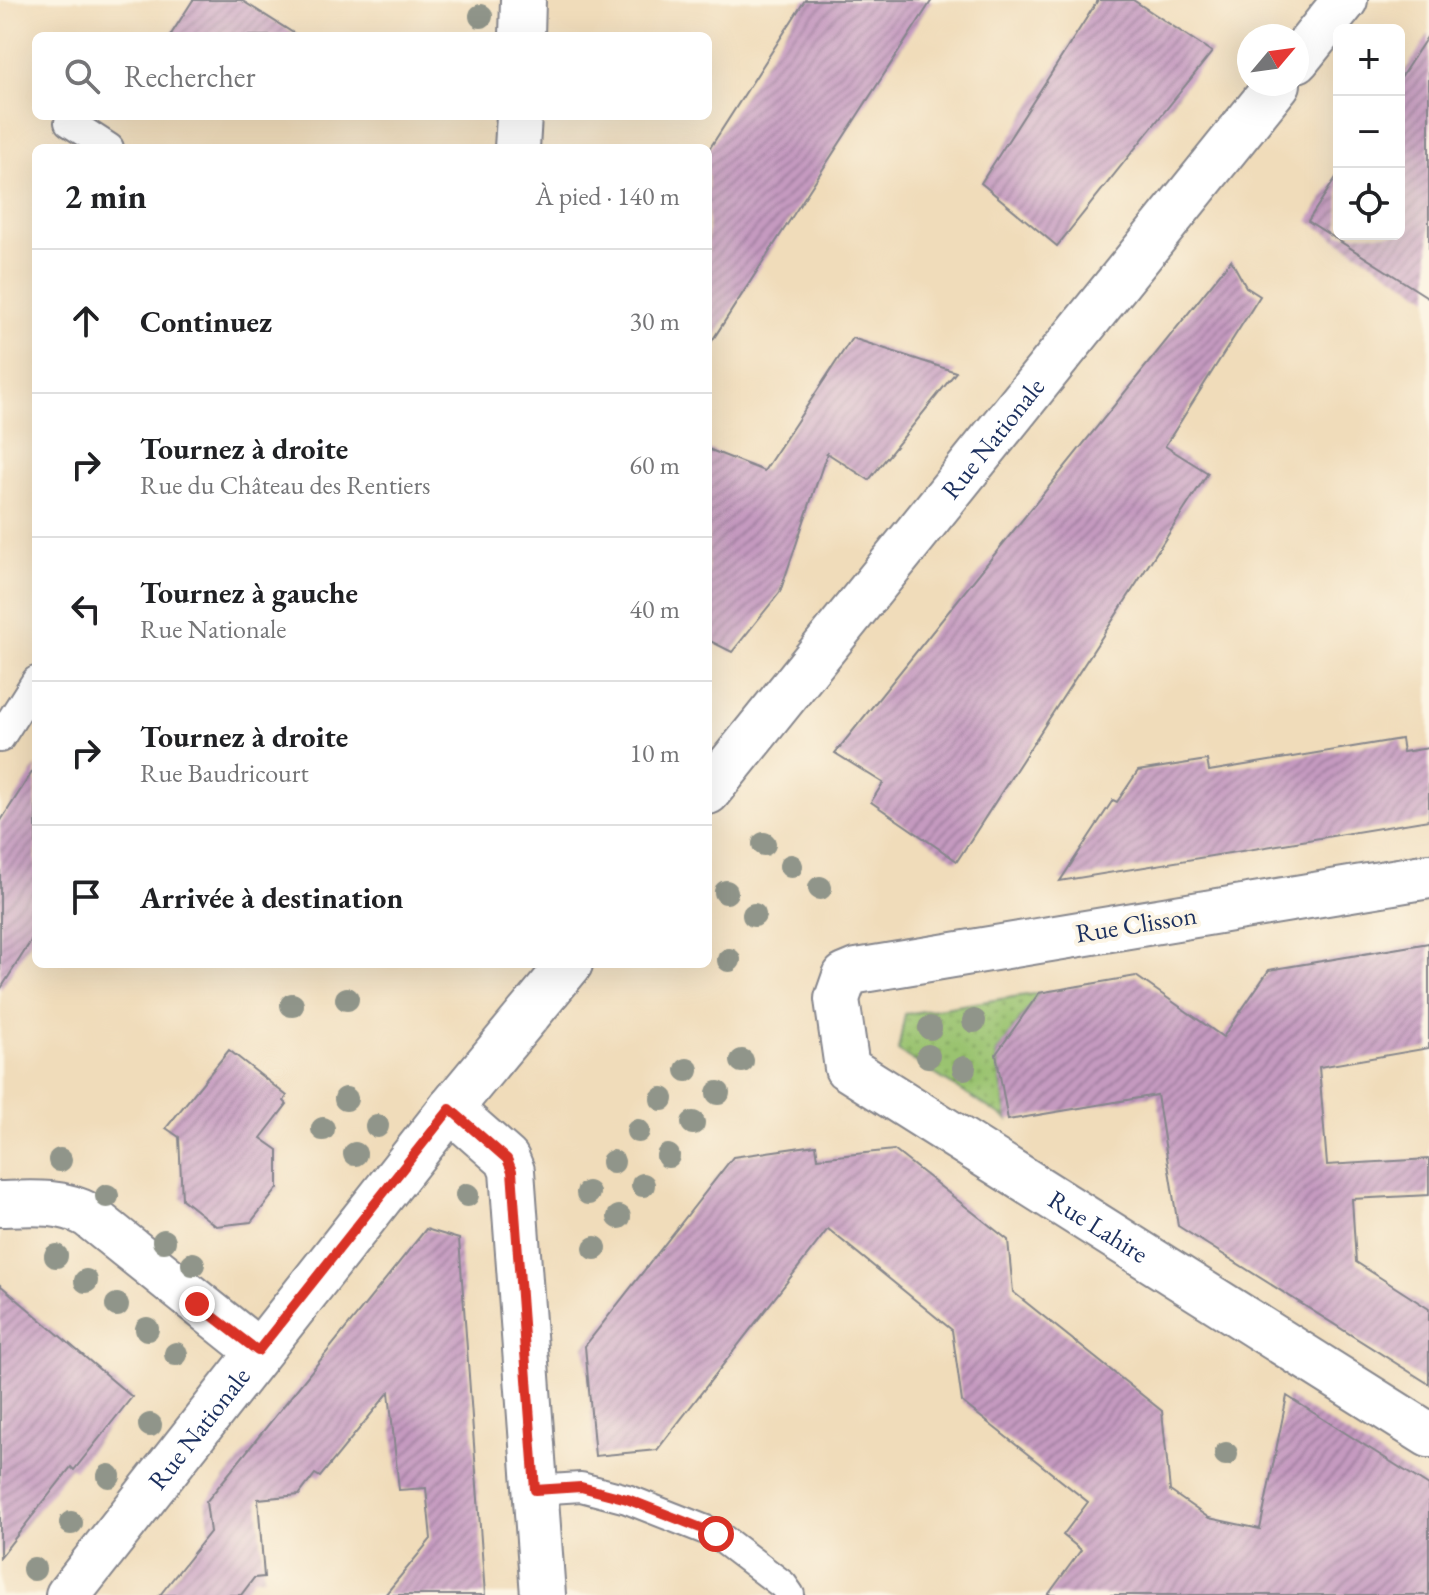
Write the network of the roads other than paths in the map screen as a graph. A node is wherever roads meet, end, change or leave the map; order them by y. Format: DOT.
graph roads {
  1 [pos="523,0"];
  2 [pos="1345,0"];
  3 [pos="522,32"];
  4 [pos="1309,45"];
  5 [pos="1268,96"];
  6 [pos="519,120"];
  7 [pos="69,122"];
  8 [pos="103,144"];
  9 [pos="517,144"];
  10 [pos="32,687"];
  11 [pos="0,738"];
  12 [pos="712,787"];
  13 [pos="1429,876"];
  14 [pos="552,971"];
  15 [pos="845,976"];
  16 [pos="450,1109"];
  17 [pos="0,1204"];
  18 [pos="258,1351"];
  19 [pos="1429,1435"];
  20 [pos="535,1490"];
  21 [pos="68,1595"];
  22 [pos="543,1595"];
  23 [pos="790,1595"];
  1 -- 3 [label="street"];
  2 -- 4 [label="street"];
  5 -- 12 [label="street, Rue Nationale"];
  6 -- 9 [label="street"];
  7 -- 8 [label="lane"];
  10 -- 11 [label="lane"];
  13 -- 15 [label="street, Rue Clisson"];
  14 -- 16 [label="street, Rue Nationale"];
  15 -- 19 [label="street, Rue Lahire"];
  16 -- 18 [label="street, Rue Nationale"];
  16 -- 20 [label="street"];
  17 -- 18 [label="street"];
  18 -- 21 [label="street, Rue Nationale"];
  20 -- 22 [label="street"];
  20 -- 23 [label="lane"];
}
